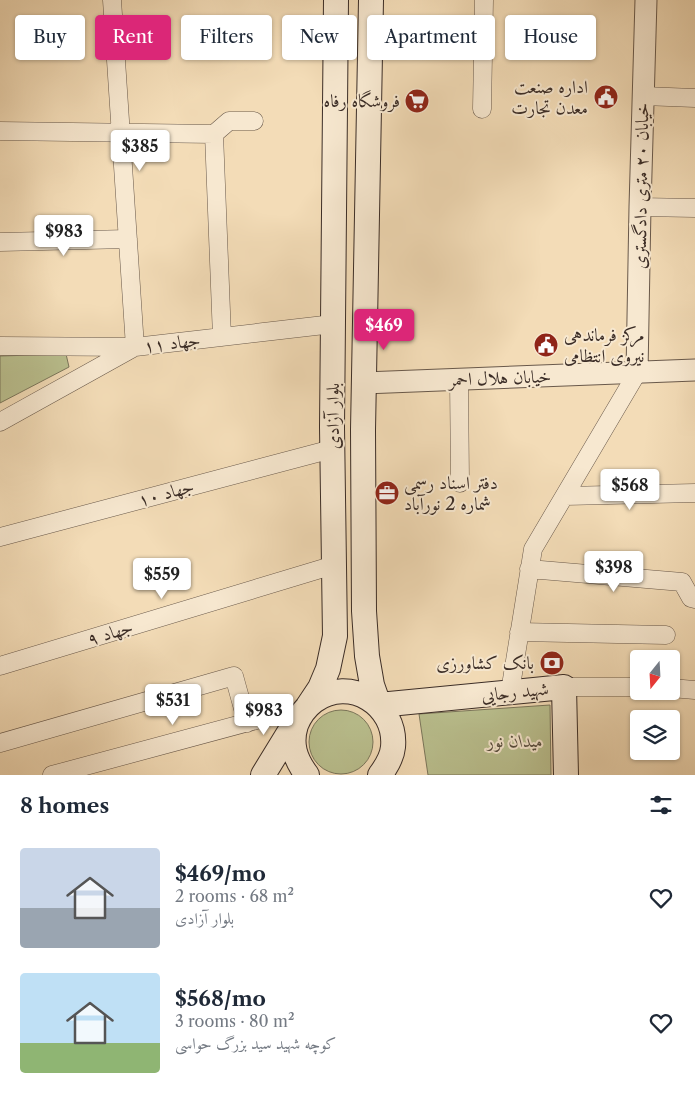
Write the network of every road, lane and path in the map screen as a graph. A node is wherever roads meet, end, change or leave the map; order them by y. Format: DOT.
graph roads {
  1 [pos="112,0"];
  2 [pos="336,0"];
  3 [pos="371,0"];
  4 [pos="484,0"];
  5 [pos="646,0"];
  6 [pos="643,96"];
  7 [pos="695,98"];
  8 [pos="482,109"];
  9 [pos="254,121"];
  10 [pos="0,131"];
  11 [pos="121,132"];
  12 [pos="214,134"];
  13 [pos="640,207"];
  14 [pos="695,208"];
  15 [pos="128,238"];
  16 [pos="0,242"];
  17 [pos="333,324"];
  18 [pos="222,337"];
  19 [pos="0,346"];
  20 [pos="135,347"];
  21 [pos="695,370"];
  22 [pos="637,373"];
  23 [pos="459,379"];
  24 [pos="364,383"];
  25 [pos="0,422"];
  26 [pos="332,450"];
  27 [pos="460,483"];
  28 [pos="695,493"];
  29 [pos="565,496"];
  30 [pos="0,537"];
  31 [pos="334,565"];
  32 [pos="529,570"];
  33 [pos="695,599"];
  34 [pos="519,632"];
  35 [pos="666,635"];
  36 [pos="0,666"];
  37 [pos="564,687"];
  38 [pos="630,687"];
  39 [pos="680,689"];
  40 [pos="695,690"];
  41 [pos="510,692"];
  42 [pos="379,706"];
  43 [pos="303,712"];
  44 [pos="247,723"];
  45 [pos="0,743"];
  46 [pos="52,775"];
  47 [pos="263,775"];
  48 [pos="306,775"];
  49 [pos="380,775"];
  50 [pos="566,775"];
  1 -- 11 [label="street"];
  2 -- 17 [label="main road, بلوار آزادی"];
  3 -- 24 [label="main road, بلوار آزادی"];
  4 -- 8 [label="street"];
  5 -- 6 [label="street, خیابان ۲۰ متری دادگستری"];
  6 -- 7 [label="street"];
  6 -- 13 [label="street, خیابان ۲۰ متری دادگستری"];
  9 -- 12 [label="street"];
  10 -- 11 [label="street"];
  11 -- 12 [label="street"];
  11 -- 15 [label="street"];
  12 -- 18 [label="street"];
  13 -- 14 [label="street"];
  13 -- 22 [label="street, خیابان ۲۰ متری دادگستری"];
  15 -- 16 [label="street"];
  15 -- 20 [label="street"];
  17 -- 18 [label="street, جهاد ۱۱"];
  17 -- 26 [label="main road, بلوار آزادی"];
  18 -- 20 [label="street, جهاد ۱۱"];
  19 -- 20 [label="street"];
  20 -- 25 [label="street, جهاد ۱۱"];
  21 -- 22 [label="street, خیابان هلال احمر"];
  22 -- 23 [label="street, خیابان هلال احمر"];
  22 -- 29 [label="street"];
  23 -- 24 [label="street, خیابان هلال احمر"];
  23 -- 27 [label="street"];
  24 -- 42 [label="main road, بلوار آزادی"];
  26 -- 30 [label="street, جهاد ۱۰"];
  26 -- 31 [label="main road, بلوار آزادی"];
  28 -- 29 [label="street"];
  29 -- 32 [label="street"];
  31 -- 36 [label="street, جهاد ۹"];
  31 -- 43 [label="main road, بلوار آزادی"];
  32 -- 33 [label="street"];
  32 -- 34 [label="street"];
  34 -- 35 [label="street"];
  34 -- 41 [label="street"];
  37 -- 38 [label="street"];
  37 -- 41 [label="main road, شهید رجایی"];
  37 -- 50 [label="main road, شهید رجایی"];
  39 -- 40 [label="street"];
  41 -- 42 [label="main road, شهید رجایی"];
  42 -- 43 [label="main road"];
  42 -- 49 [label="main road, بلوار آزادی"];
  43 -- 44 [label="street"];
  43 -- 47 [label="main road, بلوار آزادی"];
  43 -- 48 [label="main road"];
  44 -- 45 [label="street"];
  44 -- 46 [label="street"];
}
